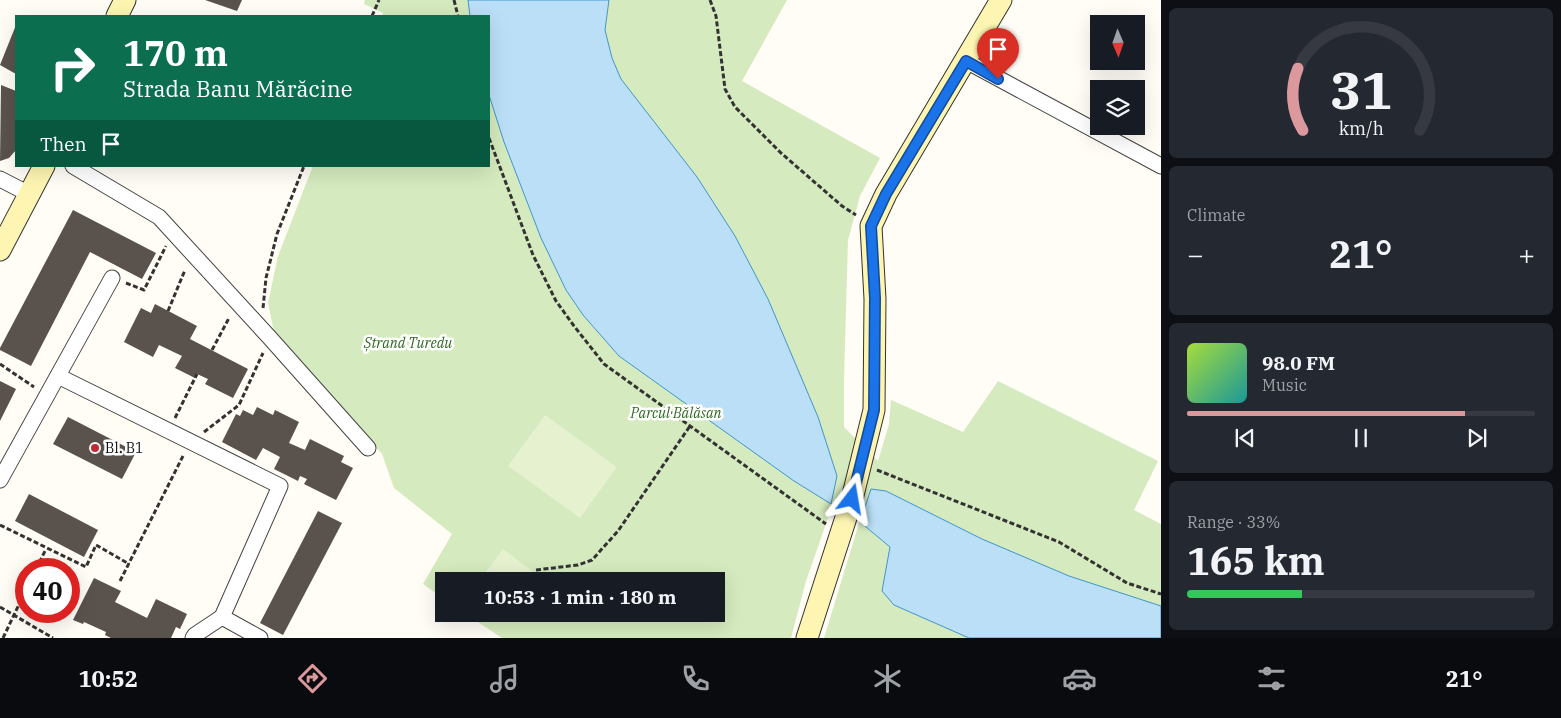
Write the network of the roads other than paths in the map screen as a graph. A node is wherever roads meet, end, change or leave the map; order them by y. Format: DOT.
graph roads {
  1 [pos="125,0"];
  2 [pos="1001,0"];
  3 [pos="118,15"];
  4 [pos="966,61"];
  5 [pos="1161,166"];
  6 [pos="43,167"];
  7 [pos="75,167"];
  8 [pos="0,179"];
  9 [pos="29,194"];
  10 [pos="0,250"];
  11 [pos="112,278"];
  12 [pos="58,376"];
  13 [pos="368,448"];
  14 [pos="0,480"];
  15 [pos="222,617"];
  16 [pos="193,638"];
  17 [pos="260,638"];
  18 [pos="807,638"];
  1 -- 3 [label="street"];
  2 -- 4 [label="street"];
  4 -- 5 [label="street"];
  4 -- 18 [label="street"];
  6 -- 9 [label="street"];
  7 -- 13 [label="street"];
  8 -- 9 [label="street"];
  9 -- 10 [label="street"];
  11 -- 12 [label="street"];
  12 -- 14 [label="street"];
  12 -- 15 [label="street"];
  15 -- 16 [label="street"];
  15 -- 17 [label="street"];
}
